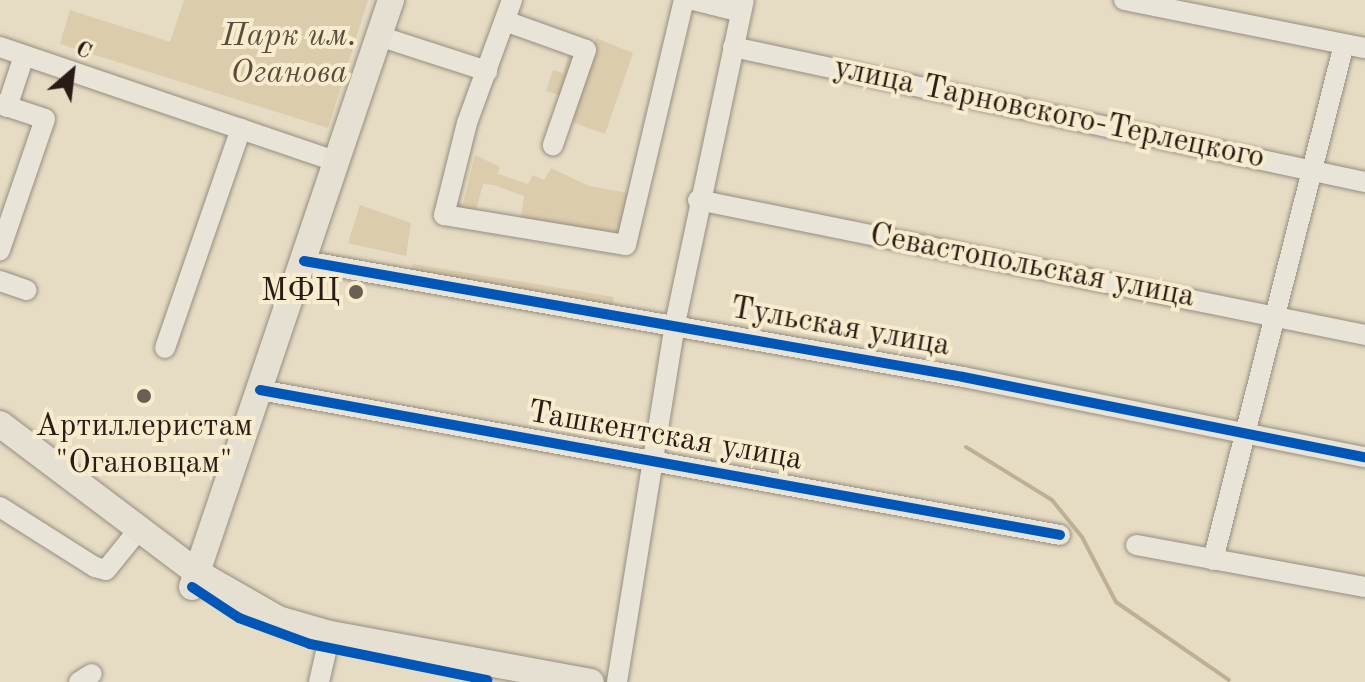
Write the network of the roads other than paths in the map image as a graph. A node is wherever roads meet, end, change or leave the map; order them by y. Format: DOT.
graph roads {
  1 [pos="391,0"];
  2 [pos="512,0"];
  3 [pos="684,0"];
  4 [pos="693,0"];
  5 [pos="1124,0"];
  6 [pos="743,6"];
  7 [pos="505,21"];
  8 [pos="379,36"];
  9 [pos="1344,44"];
  10 [pos="0,47"];
  11 [pos="733,47"];
  12 [pos="1365,48"];
  13 [pos="24,56"];
  14 [pos="487,71"];
  15 [pos="4,106"];
  16 [pos="241,129"];
  17 [pos="553,145"];
  18 [pos="337,162"];
  19 [pos="1314,171"];
  20 [pos="1365,182"];
  21 [pos="698,200"];
  22 [pos="0,250"];
  23 [pos="304,261"];
  24 [pos="0,281"];
  25 [pos="26,290"];
  26 [pos="1276,317"];
  27 [pos="675,324"];
  28 [pos="1365,335"];
  29 [pos="165,348"];
  30 [pos="260,390"];
  31 [pos="0,424"];
  32 [pos="1245,432"];
  33 [pos="0,442"];
  34 [pos="1365,457"];
  35 [pos="651,461"];
  36 [pos="0,507"];
  37 [pos="1060,535"];
  38 [pos="131,539"];
  39 [pos="1136,545"];
  40 [pos="1213,560"];
  41 [pos="195,580"];
  42 [pos="1365,587"];
  43 [pos="327,648"];
  44 [pos="489,681"];
  45 [pos="319,682"];
  46 [pos="591,682"];
  47 [pos="617,682"];
  1 -- 8 [label="main road"];
  2 -- 7 [label="street"];
  3 -- 14 [label="street"];
  4 -- 6 [label="street"];
  5 -- 9 [label="street"];
  6 -- 11 [label="street"];
  7 -- 14 [label="street"];
  7 -- 17 [label="street"];
  8 -- 14 [label="street"];
  8 -- 18 [label="main road"];
  9 -- 12 [label="street"];
  9 -- 19 [label="street"];
  10 -- 13 [label="street"];
  11 -- 19 [label="street, улица Тарновского-Терлецкого"];
  11 -- 21 [label="street"];
  13 -- 15 [label="street"];
  13 -- 16 [label="street"];
  15 -- 22 [label="street"];
  16 -- 18 [label="street"];
  16 -- 29 [label="street"];
  18 -- 23 [label="main road"];
  19 -- 20 [label="street, улица Тарновского-Терлецкого"];
  19 -- 26 [label="street"];
  21 -- 26 [label="street, Севастопольская улица"];
  21 -- 27 [label="street"];
  23 -- 27 [label="street, Тульская улица"];
  23 -- 30 [label="main road"];
  24 -- 25 [label="street"];
  26 -- 28 [label="street, Севастопольская улица"];
  26 -- 32 [label="street"];
  27 -- 32 [label="street, Тульская улица"];
  27 -- 35 [label="street"];
  30 -- 35 [label="street, Ташкентская улица"];
  30 -- 41 [label="main road"];
  31 -- 41 [label="main road"];
  32 -- 34 [label="street, Тульская улица"];
  32 -- 40 [label="street"];
  33 -- 38 [label="main road"];
  35 -- 37 [label="street, Ташкентская улица"];
  35 -- 47 [label="street"];
  36 -- 38 [label="street"];
  38 -- 41 [label="main road"];
  39 -- 40 [label="street"];
  40 -- 42 [label="street"];
  41 -- 43 [label="main road"];
  41 -- 46 [label="main road"];
  43 -- 44 [label="main road"];
  43 -- 45 [label="street"];
}
